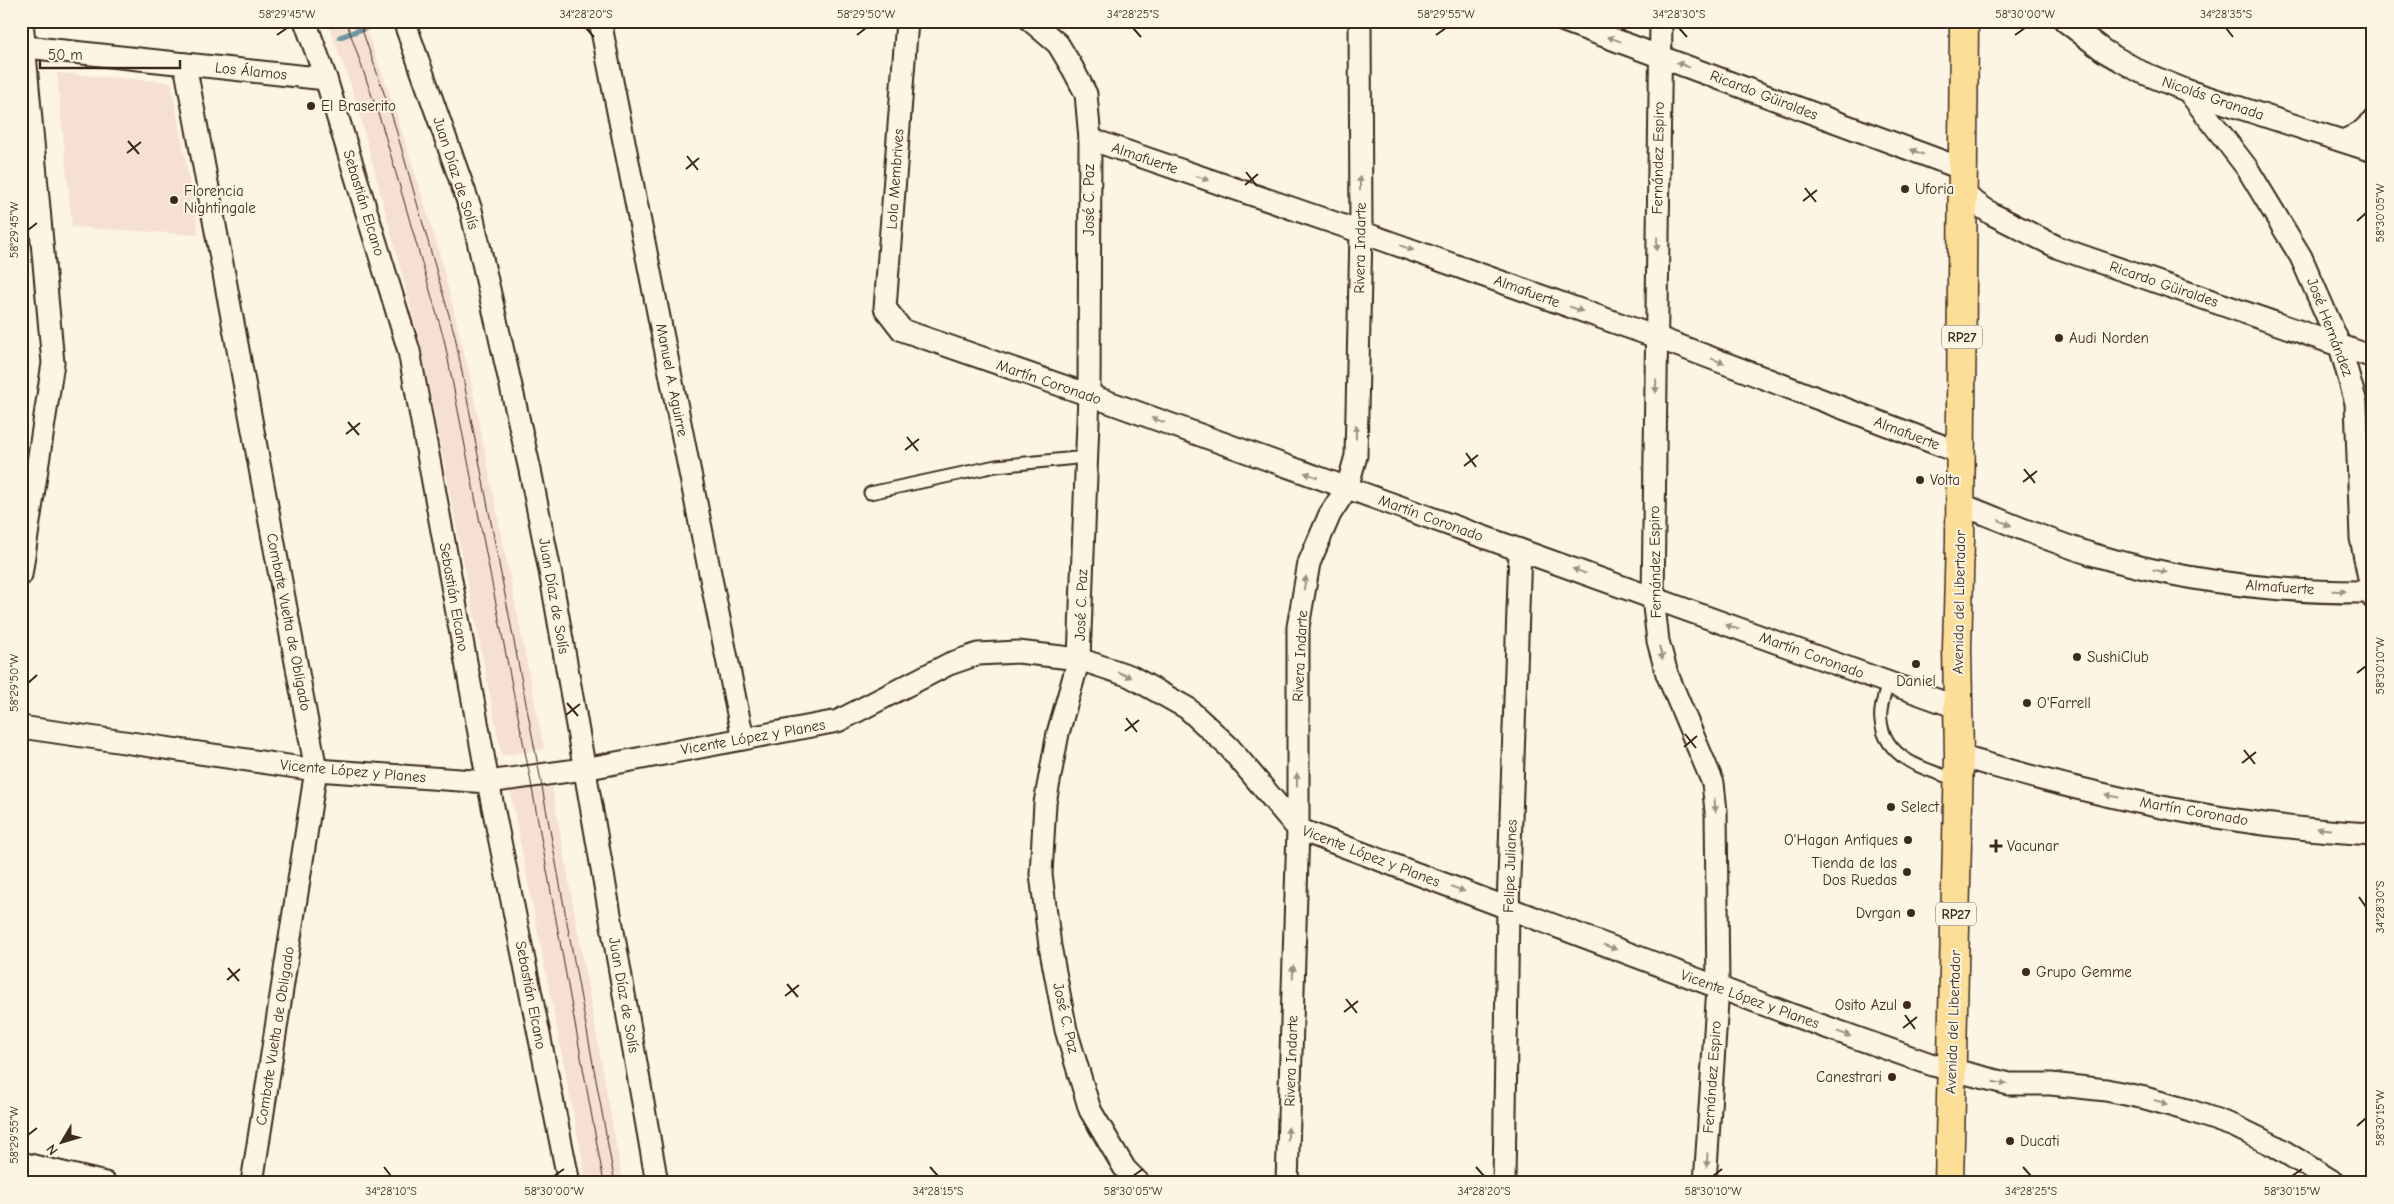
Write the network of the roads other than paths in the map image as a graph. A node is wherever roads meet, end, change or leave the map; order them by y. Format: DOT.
graph roads {
  1 [pos="22,21"];
  2 [pos="305,21"];
  3 [pos="404,21"];
  4 [pos="600,21"];
  5 [pos="907,21"];
  6 [pos="1031,21"];
  7 [pos="1360,21"];
  8 [pos="1564,21"];
  9 [pos="1661,21"];
  10 [pos="1964,21"];
  11 [pos="2064,21"];
  12 [pos="26,47"];
  13 [pos="1660,56"];
  14 [pos="185,64"];
  15 [pos="326,79"];
  16 [pos="2188,91"];
  17 [pos="2373,121"];
  18 [pos="1090,139"];
  19 [pos="2343,141"];
  20 [pos="2373,151"];
  21 [pos="1963,181"];
  22 [pos="1361,232"];
  23 [pos="902,330"];
  24 [pos="1656,337"];
  25 [pos="2340,346"];
  26 [pos="2373,357"];
  27 [pos="1089,395"];
  28 [pos="1961,453"];
  29 [pos="1086,457"];
  30 [pos="1347,488"];
  31 [pos="870,493"];
  32 [pos="1960,504"];
  33 [pos="1520,550"];
  34 [pos="21,575"];
  35 [pos="2372,594"];
  36 [pos="1653,598"];
  37 [pos="1080,659"];
  38 [pos="1888,683"];
  39 [pos="1959,708"];
  40 [pos="21,727"];
  41 [pos="744,739"];
  42 [pos="584,769"];
  43 [pos="1959,769"];
  44 [pos="316,770"];
  45 [pos="488,782"];
  46 [pos="1298,829"];
  47 [pos="2373,834"];
  48 [pos="1508,908"];
  49 [pos="1718,987"];
  50 [pos="1953,1072"];
  51 [pos="21,1163"];
  52 [pos="105,1183"];
  53 [pos="252,1183"];
  54 [pos="569,1183"];
  55 [pos="657,1183"];
  56 [pos="1139,1183"];
  57 [pos="1287,1183"];
  58 [pos="1504,1183"];
  59 [pos="1705,1183"];
  60 [pos="1949,1183"];
  61 [pos="2335,1183"];
  1 -- 12 [label="street"];
  2 -- 15 [label="street, Sebastián Elcano"];
  3 -- 42 [label="street, Juan Díaz de Solís"];
  4 -- 41 [label="street, Manuel A. Aguirre"];
  5 -- 23 [label="street, Lola Membrives"];
  6 -- 18 [label="street, José C. Paz"];
  22 -- 7 [label="street, Rivera Indarte, one-way"];
  13 -- 8 [label="street, Ricardo Güiraldes, one-way"];
  9 -- 13 [label="street, Fernández Espiro"];
  10 -- 21 [label="main road, Avenida del Libertador / RP27"];
  11 -- 16 [label="street, Nicolás Granada"];
  12 -- 14 [label="street, Los Álamos"];
  12 -- 34 [label="street"];
  21 -- 13 [label="street, Ricardo Güiraldes, one-way"];
  13 -- 24 [label="street, Fernández Espiro, one-way"];
  14 -- 15 [label="street, Los Álamos"];
  14 -- 44 [label="street, Combate Vuelta de Obligado"];
  15 -- 45 [label="street, Sebastián Elcano"];
  16 -- 19 [label="street, Nicolás Granada"];
  16 -- 25 [label="street, José Hernández"];
  17 -- 19 [label="street"];
  18 -- 22 [label="street, Almafuerte, one-way"];
  18 -- 27 [label="street, José C. Paz"];
  19 -- 20 [label="street, Nicolás Granada"];
  21 -- 25 [label="street, Ricardo Güiraldes"];
  21 -- 28 [label="main road, Avenida del Libertador / RP27"];
  22 -- 24 [label="street, Almafuerte, one-way"];
  30 -- 22 [label="street, Rivera Indarte, one-way"];
  23 -- 27 [label="street, Martín Coronado"];
  24 -- 28 [label="street, Almafuerte, one-way"];
  24 -- 36 [label="street, Fernández Espiro, one-way"];
  25 -- 26 [label="street, Ricardo Güiraldes"];
  25 -- 35 [label="street, José Hernández"];
  27 -- 29 [label="street, José C. Paz"];
  30 -- 27 [label="street, Martín Coronado, one-way"];
  28 -- 32 [label="main road, Avenida del Libertador / RP27"];
  29 -- 31 [label="lane"];
  29 -- 37 [label="street, José C. Paz"];
  30 -- 33 [label="street, Martín Coronado"];
  46 -- 30 [label="street, Rivera Indarte, one-way"];
  32 -- 35 [label="street, Almafuerte, one-way"];
  32 -- 39 [label="main road, Avenida del Libertador / RP27"];
  36 -- 33 [label="street, Martín Coronado, one-way"];
  33 -- 48 [label="street, Felipe Julianes"];
  38 -- 36 [label="street, Martín Coronado, one-way"];
  36 -- 49 [label="street, Fernández Espiro, one-way"];
  37 -- 41 [label="street, Vicente López y Planes"];
  37 -- 46 [label="street, Vicente López y Planes, one-way"];
  37 -- 56 [label="street, José C. Paz"];
  38 -- 39 [label="street, Martín Coronado"];
  38 -- 43 [label="lane"];
  39 -- 43 [label="main road, Avenida del Libertador / RP27"];
  40 -- 44 [label="street, Vicente López y Planes"];
  41 -- 42 [label="street, Vicente López y Planes"];
  42 -- 45 [label="street, Vicente López y Planes"];
  42 -- 55 [label="street, Juan Díaz de Solís"];
  47 -- 43 [label="street, Martín Coronado, one-way"];
  43 -- 50 [label="main road, Avenida del Libertador / RP27"];
  44 -- 45 [label="street, Vicente López y Planes"];
  44 -- 53 [label="street, Combate Vuelta de Obligado"];
  45 -- 54 [label="street, Sebastián Elcano"];
  46 -- 48 [label="street, Vicente López y Planes, one-way"];
  57 -- 46 [label="street, Rivera Indarte, one-way"];
  48 -- 49 [label="street, Vicente López y Planes, one-way"];
  48 -- 58 [label="street, Felipe Julianes"];
  49 -- 50 [label="street, Vicente López y Planes, one-way"];
  49 -- 59 [label="street, Fernández Espiro, one-way"];
  50 -- 60 [label="main road, Avenida del Libertador / RP27"];
  50 -- 61 [label="street, Vicente López y Planes, one-way"];
  51 -- 52 [label="street"];
}
